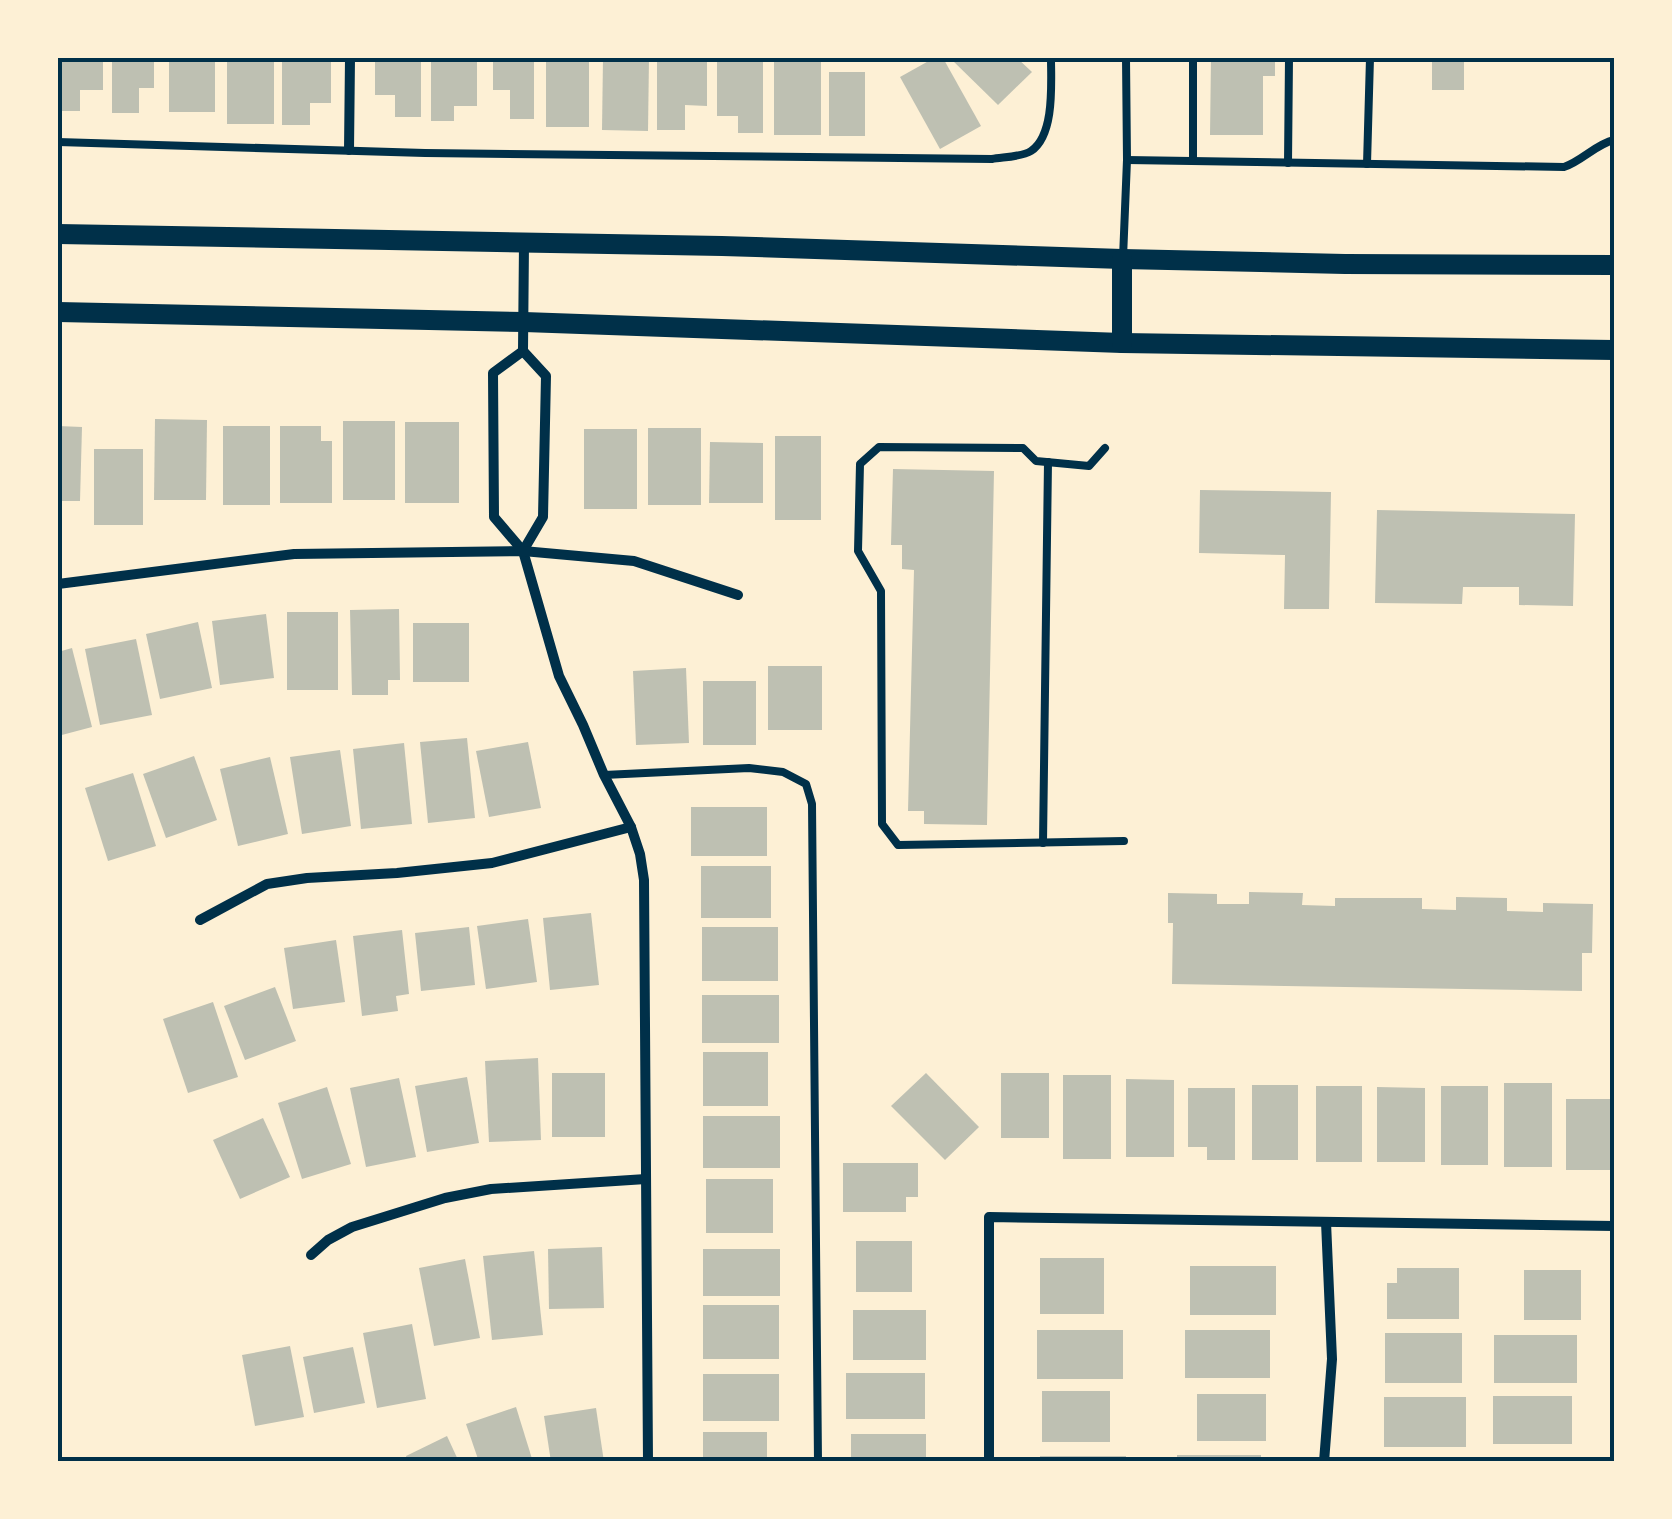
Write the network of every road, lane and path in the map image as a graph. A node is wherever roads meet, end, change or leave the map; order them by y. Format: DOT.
graph roads {
  1 [pos="350,58"];
  2 [pos="1051,58"];
  3 [pos="1126,58"];
  4 [pos="1193,58"];
  5 [pos="1288,58"];
  6 [pos="1370,58"];
  7 [pos="1614,140"];
  8 [pos="58,142"];
  9 [pos="349,150"];
  10 [pos="1127,160"];
  11 [pos="1194,161"];
  12 [pos="1288,163"];
  13 [pos="1367,164"];
  14 [pos="58,234"];
  15 [pos="524,243"];
  16 [pos="1122,259"];
  17 [pos="1614,265"];
  18 [pos="58,312"];
  19 [pos="524,322"];
  20 [pos="1122,343"];
  21 [pos="1614,350"];
  22 [pos="523,351"];
  23 [pos="1105,448"];
  24 [pos="1048,462"];
  25 [pos="522,551"];
  26 [pos="58,584"];
  27 [pos="738,595"];
  28 [pos="604,775"];
  29 [pos="631,827"];
  30 [pos="1124,841"];
  31 [pos="1043,843"];
  32 [pos="200,920"];
  33 [pos="646,1180"];
  34 [pos="1326,1222"];
  35 [pos="1614,1226"];
  36 [pos="311,1255"];
  37 [pos="648,1462"];
  38 [pos="818,1462"];
  39 [pos="989,1462"];
  40 [pos="1324,1462"];
  1 -- 9 [label="street"];
  2 -- 9 [label="lane"];
  3 -- 10 [label="lane"];
  4 -- 11 [label="lane"];
  5 -- 12 [label="lane"];
  6 -- 13 [label="lane"];
  7 -- 13 [label="lane"];
  8 -- 9 [label="lane"];
  10 -- 11 [label="lane"];
  10 -- 16 [label="lane"];
  11 -- 12 [label="lane"];
  12 -- 13 [label="lane"];
  14 -- 15 [label="main road"];
  15 -- 16 [label="main road"];
  15 -- 19 [label="street"];
  16 -- 17 [label="main road"];
  16 -- 20 [label="main road"];
  18 -- 19 [label="main road"];
  19 -- 20 [label="main road"];
  19 -- 22 [label="street"];
  20 -- 21 [label="main road"];
  22 -- 25 [label="street"];
  22 -- 25 [label="street"];
  23 -- 24 [label="lane"];
  24 -- 31 [label="lane"];
  24 -- 31 [label="lane"];
  25 -- 26 [label="street"];
  25 -- 27 [label="street"];
  25 -- 28 [label="street"];
  28 -- 29 [label="street"];
  28 -- 38 [label="lane"];
  29 -- 32 [label="street"];
  29 -- 33 [label="street"];
  30 -- 31 [label="lane"];
  33 -- 36 [label="street"];
  33 -- 37 [label="street"];
  34 -- 35 [label="street"];
  34 -- 39 [label="street"];
  34 -- 40 [label="street"];
}
